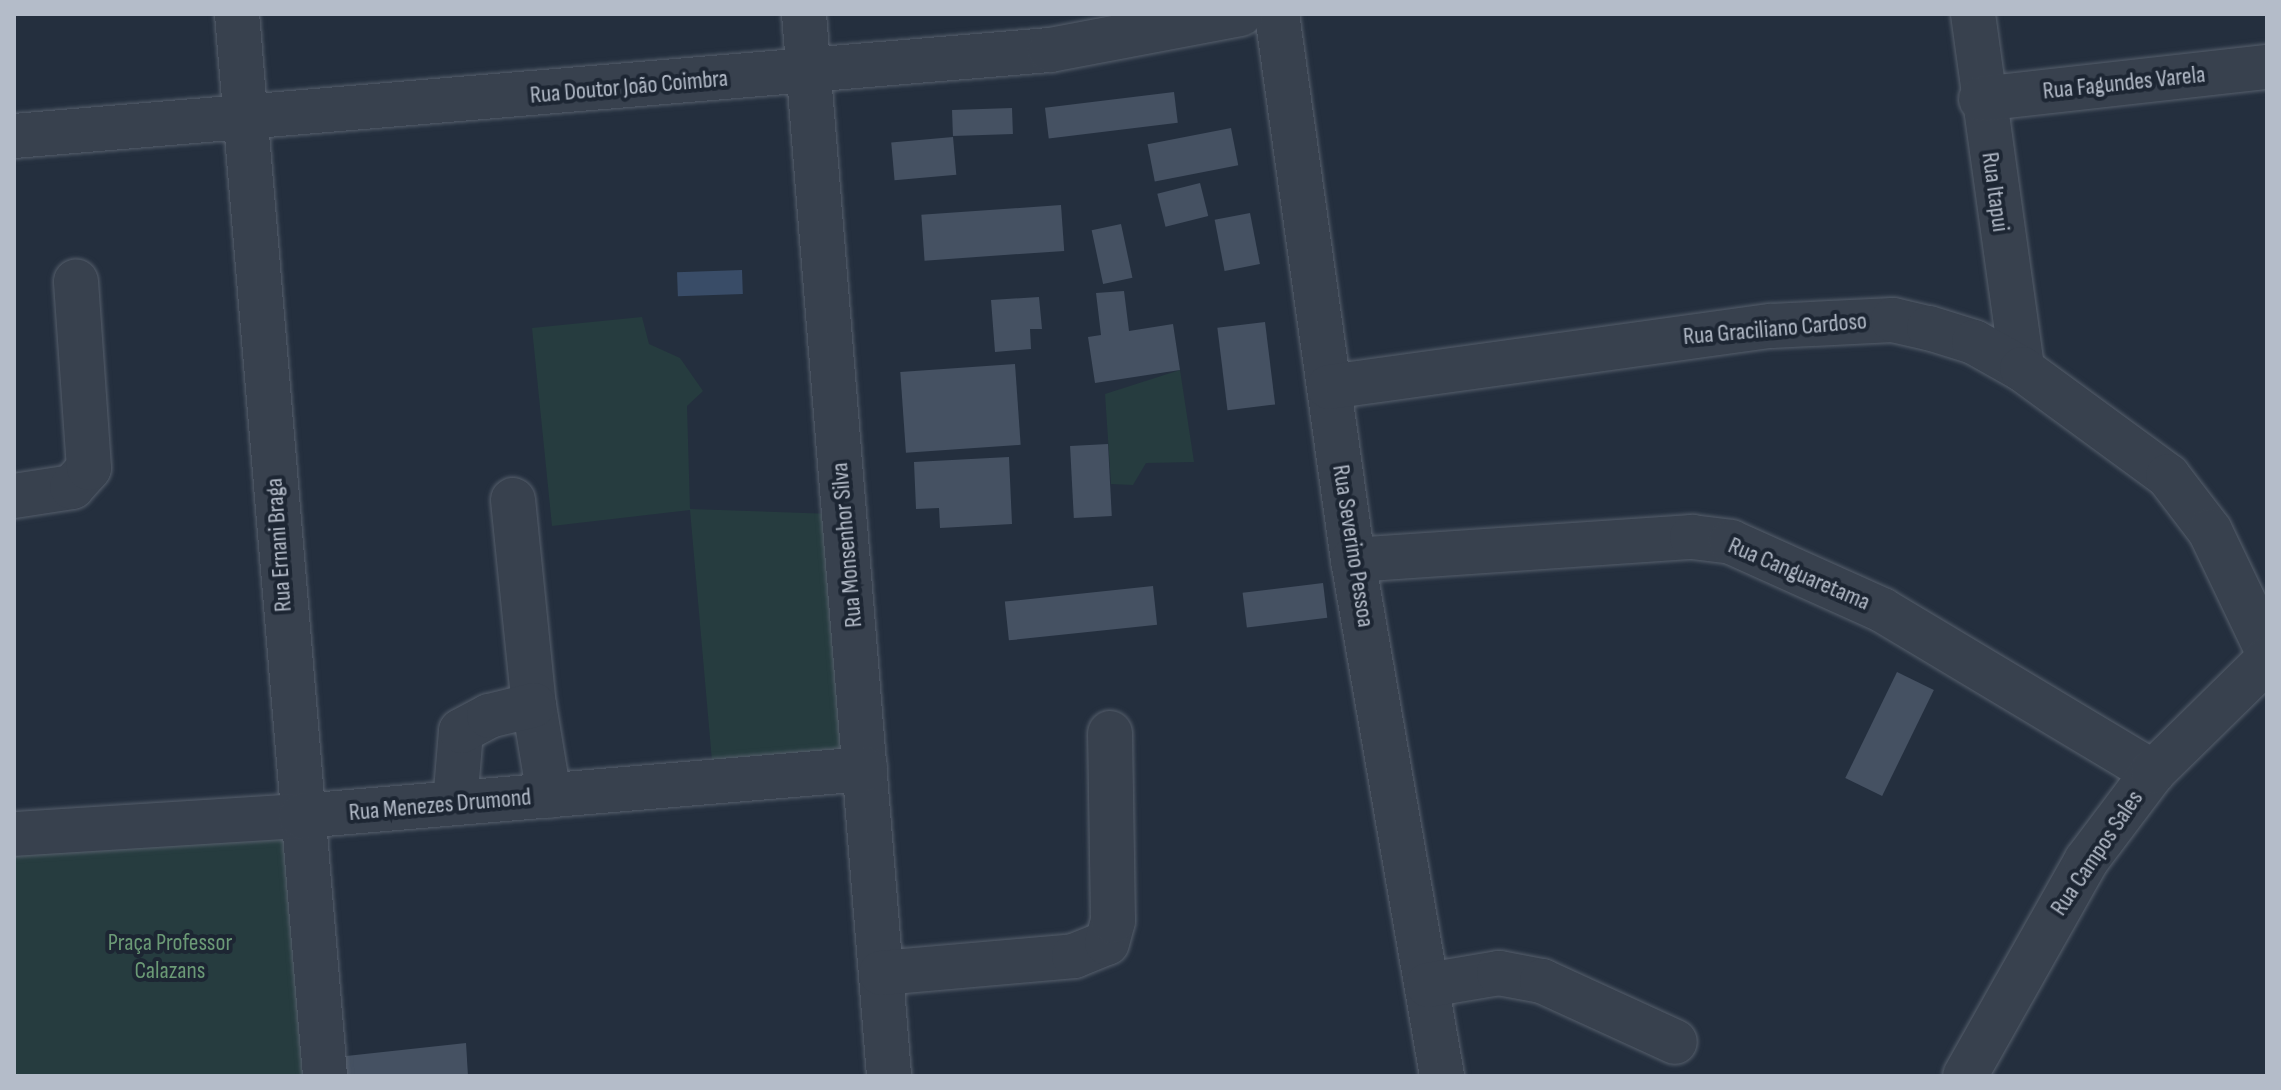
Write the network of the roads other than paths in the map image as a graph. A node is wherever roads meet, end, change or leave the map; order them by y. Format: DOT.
graph roads {
  1 [pos="237,14"];
  2 [pos="804,14"];
  3 [pos="1241,14"];
  4 [pos="1277,14"];
  5 [pos="1973,14"];
  6 [pos="2267,67"];
  7 [pos="810,72"];
  8 [pos="1981,99"];
  9 [pos="246,118"];
  10 [pos="14,136"];
  11 [pos="76,281"];
  12 [pos="2022,369"];
  13 [pos="1329,387"];
  14 [pos="14,496"];
  15 [pos="513,500"];
  16 [pos="1353,560"];
  17 [pos="2267,650"];
  18 [pos="2267,660"];
  19 [pos="534,705"];
  20 [pos="1110,733"];
  21 [pos="865,769"];
  22 [pos="2153,772"];
  23 [pos="549,796"];
  24 [pos="455,803"];
  25 [pos="301,816"];
  26 [pos="14,834"];
  27 [pos="881,973"];
  28 [pos="1428,985"];
  29 [pos="1675,1042"];
  30 [pos="325,1076"];
  31 [pos="889,1076"];
  32 [pos="1442,1076"];
  33 [pos="1965,1076"];
  1 -- 9 [label="street, Rua Ernani Braga"];
  2 -- 7 [label="street, Rua Monsenhor Silva"];
  3 -- 7 [label="street, Rua Doutor João Coimbra"];
  4 -- 13 [label="street, Rua Severino Pessoa"];
  5 -- 8 [label="street, Rua Itapui"];
  6 -- 8 [label="street, Rua Fagundes Varela"];
  7 -- 9 [label="street, Rua Doutor João Coimbra"];
  7 -- 21 [label="street, Rua Monsenhor Silva"];
  8 -- 12 [label="street, Rua Itapui"];
  9 -- 10 [label="street, Rua Doutor João Coimbra"];
  9 -- 25 [label="street, Rua Ernani Braga"];
  11 -- 14 [label="street"];
  12 -- 13 [label="street, Rua Graciliano Cardoso"];
  12 -- 17 [label="street, Rua Graciliano Cardoso"];
  13 -- 16 [label="street, Rua Severino Pessoa"];
  15 -- 19 [label="street"];
  16 -- 22 [label="street, Rua Canguaretama"];
  16 -- 28 [label="street, Rua Severino Pessoa"];
  18 -- 22 [label="street, Rua Campos Sales"];
  19 -- 23 [label="street"];
  19 -- 24 [label="street"];
  20 -- 27 [label="street"];
  21 -- 23 [label="street, Rua Menezes Drumond"];
  21 -- 27 [label="street, Rua Monsenhor Silva"];
  22 -- 33 [label="street, Rua Campos Sales"];
  23 -- 24 [label="street, Rua Menezes Drumond"];
  24 -- 25 [label="street, Rua Menezes Drumond"];
  25 -- 26 [label="street, Rua Menezes Drumond"];
  25 -- 30 [label="street, Rua Ernani Braga"];
  27 -- 31 [label="street, Rua Monsenhor Silva"];
  28 -- 29 [label="street"];
  28 -- 32 [label="street, Rua Severino Pessoa"];
}
